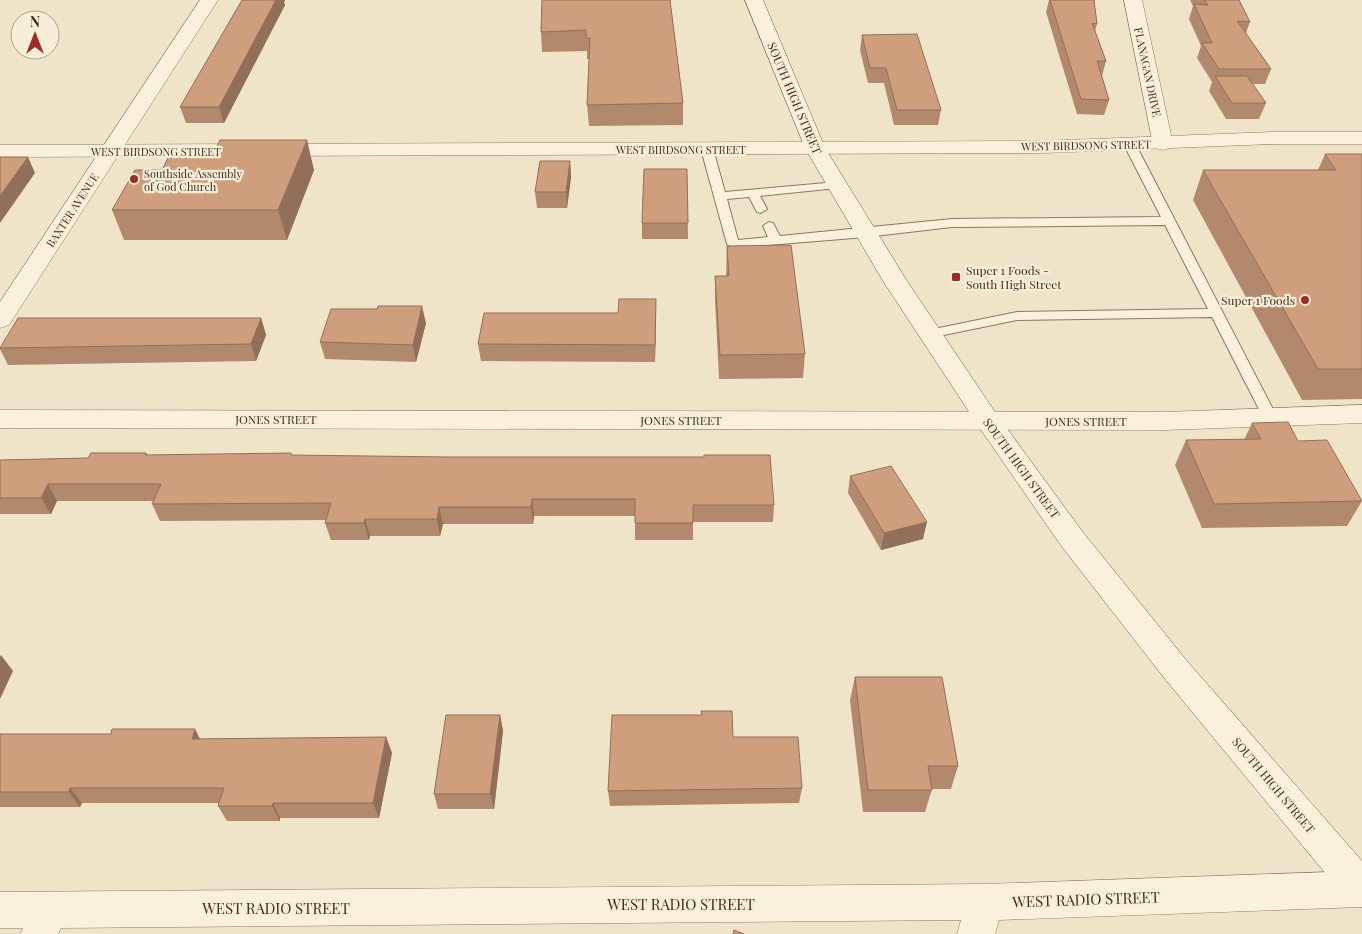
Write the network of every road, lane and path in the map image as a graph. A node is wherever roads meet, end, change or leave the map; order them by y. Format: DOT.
graph roads {
  1 [pos="209,0"];
  2 [pos="754,0"];
  3 [pos="1134,0"];
  4 [pos="1362,138"];
  5 [pos="1163,144"];
  6 [pos="1130,145"];
  7 [pos="815,148"];
  8 [pos="707,149"];
  9 [pos="0,151"];
  10 [pos="110,152"];
  11 [pos="837,185"];
  12 [pos="753,193"];
  13 [pos="720,196"];
  14 [pos="760,209"];
  15 [pos="1169,221"];
  16 [pos="769,226"];
  17 [pos="866,233"];
  18 [pos="776,241"];
  19 [pos="1216,313"];
  20 [pos="0,320"];
  21 [pos="929,334"];
  22 [pos="1362,414"];
  23 [pos="1270,417"];
  24 [pos="0,418"];
  25 [pos="988,421"];
  26 [pos="1362,889"];
  27 [pos="0,910"];
  28 [pos="981,918"];
  29 [pos="45,922"];
  1 -- 10 [label="street, BAXTER AVENUE"];
  2 -- 7 [label="street, SOUTH HIGH STREET"];
  3 -- 5 [label="street, FLANAGAN DRIVE"];
  4 -- 5 [label="street, WEST BIRDSONG STREET"];
  5 -- 6 [label="street, WEST BIRDSONG STREET"];
  6 -- 7 [label="street, WEST BIRDSONG STREET"];
  6 -- 15 [label="lane"];
  7 -- 8 [label="street, WEST BIRDSONG STREET"];
  7 -- 11 [label="street, SOUTH HIGH STREET"];
  8 -- 10 [label="street, WEST BIRDSONG STREET"];
  8 -- 13 [label="lane"];
  9 -- 10 [label="street, WEST BIRDSONG STREET"];
  10 -- 20 [label="street, BAXTER AVENUE"];
  11 -- 12 [label="lane"];
  11 -- 17 [label="street, SOUTH HIGH STREET"];
  12 -- 13 [label="lane"];
  12 -- 14 [label="lane"];
  13 -- 18 [label="lane"];
  15 -- 17 [label="lane"];
  15 -- 19 [label="lane"];
  16 -- 18 [label="lane"];
  17 -- 18 [label="lane"];
  17 -- 21 [label="street, SOUTH HIGH STREET"];
  19 -- 21 [label="lane"];
  19 -- 23 [label="lane"];
  21 -- 25 [label="street, SOUTH HIGH STREET"];
  22 -- 23 [label="street, JONES STREET"];
  23 -- 25 [label="street, JONES STREET"];
  24 -- 25 [label="street, JONES STREET"];
  25 -- 26 [label="street, SOUTH HIGH STREET"];
  26 -- 28 [label="street, WEST RADIO STREET"];
  27 -- 29 [label="street, WEST RADIO STREET"];
  28 -- 29 [label="street, WEST RADIO STREET"];
}
